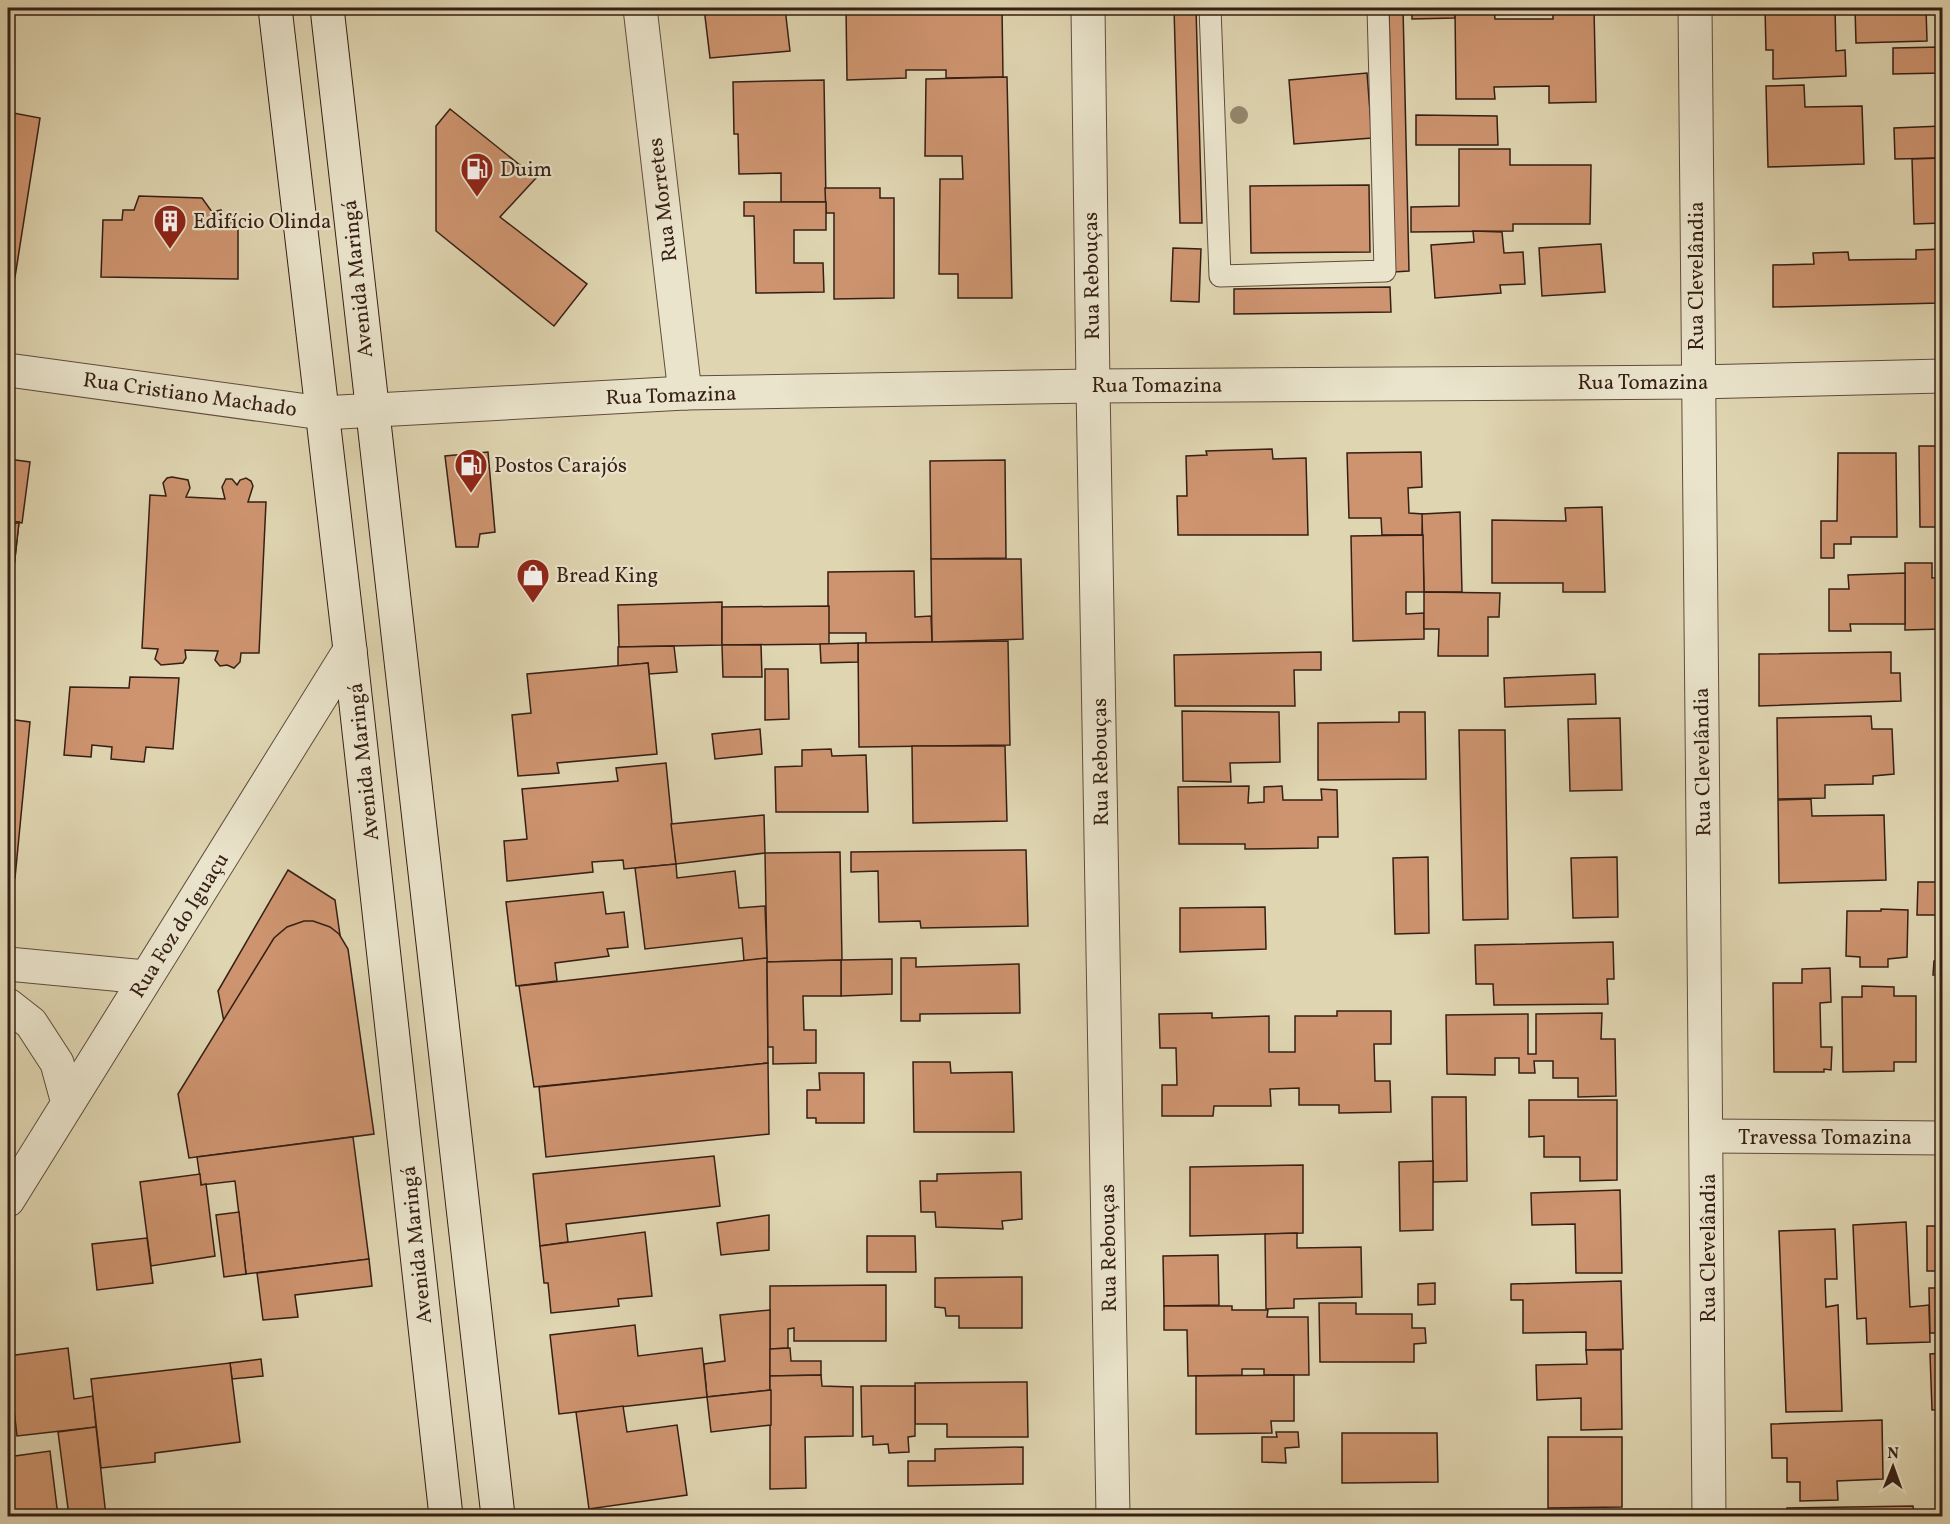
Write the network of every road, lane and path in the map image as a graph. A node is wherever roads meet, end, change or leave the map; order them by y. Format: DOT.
graph roads {
  1 [pos="275,8"];
  2 [pos="327,8"];
  3 [pos="640,8"];
  4 [pos="1088,8"];
  5 [pos="1210,8"];
  6 [pos="1378,8"];
  7 [pos="1695,8"];
  8 [pos="8,370"];
  9 [pos="1942,376"];
  10 [pos="1697,382"];
  11 [pos="1093,386"];
  12 [pos="685,393"];
  13 [pos="372,410"];
  14 [pos="322,413"];
  15 [pos="351,650"];
  16 [pos="8,964"];
  17 [pos="145,977"];
  18 [pos="8,1005"];
  19 [pos="68,1102"];
  20 [pos="1708,1136"];
  21 [pos="1942,1138"];
  22 [pos="8,1200"];
  23 [pos="446,1516"];
  24 [pos="498,1516"];
  25 [pos="1113,1516"];
  26 [pos="1709,1516"];
  1 -- 14 [label="street, Avenida Maringá"];
  2 -- 13 [label="street, Avenida Maringá"];
  3 -- 12 [label="street, Rua Morretes"];
  4 -- 11 [label="street, Rua Rebouças"];
  5 -- 6 [label="lane"];
  7 -- 10 [label="street, Rua Clevelândia"];
  8 -- 14 [label="street, Rua Cristiano Machado"];
  9 -- 10 [label="street, Rua Tomazina"];
  10 -- 11 [label="street, Rua Tomazina"];
  10 -- 20 [label="street, Rua Clevelândia"];
  11 -- 12 [label="street, Rua Tomazina"];
  11 -- 25 [label="street, Rua Rebouças"];
  12 -- 13 [label="street, Rua Tomazina"];
  13 -- 14 [label="street, Rua Cristiano Machado"];
  13 -- 24 [label="street, Avenida Maringá"];
  14 -- 15 [label="street, Avenida Maringá"];
  15 -- 17 [label="street, Rua Foz do Iguaçu"];
  15 -- 23 [label="street, Avenida Maringá"];
  16 -- 17 [label="street"];
  17 -- 19 [label="street, Rua Foz do Iguaçu"];
  18 -- 19 [label="street"];
  19 -- 22 [label="street, Rua Foz do Iguaçu"];
  20 -- 21 [label="street, Travessa Tomazina"];
  20 -- 26 [label="street, Rua Clevelândia"];
}
